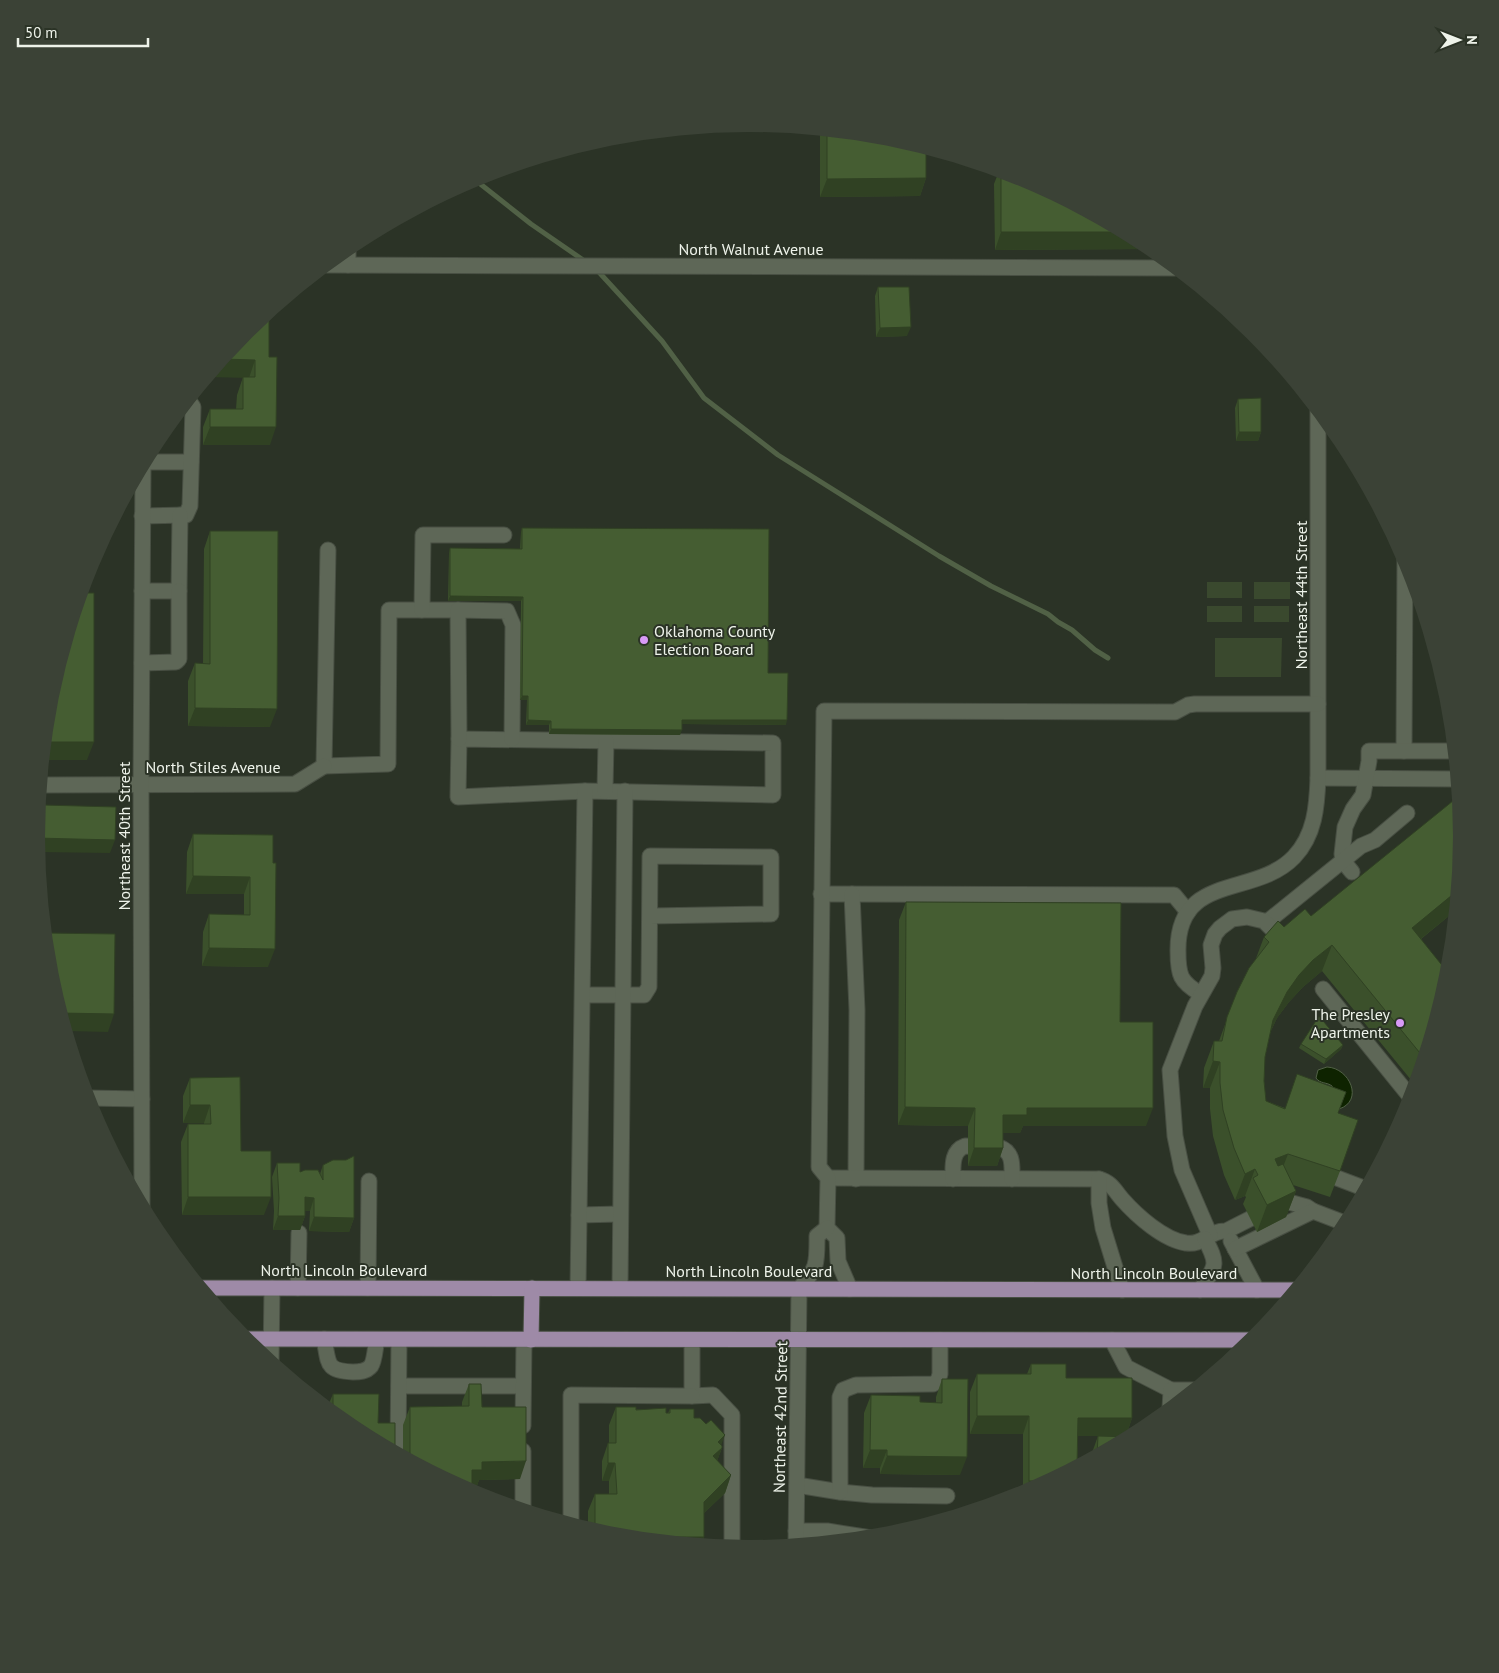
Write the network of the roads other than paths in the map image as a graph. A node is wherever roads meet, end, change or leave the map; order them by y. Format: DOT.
graph roads {
  1 [pos="348,258"];
  2 [pos="339,265"];
  3 [pos="348,265"];
  4 [pos="1164,268"];
  5 [pos="192,406"];
  6 [pos="1318,422"];
  7 [pos="153,462"];
  8 [pos="191,462"];
  9 [pos="143,478"];
  10 [pos="180,515"];
  11 [pos="142,516"];
  12 [pos="504,535"];
  13 [pos="328,550"];
  14 [pos="1405,579"];
  15 [pos="179,590"];
  16 [pos="142,592"];
  17 [pos="422,610"];
  18 [pos="458,610"];
  19 [pos="142,663"];
  20 [pos="1318,704"];
  21 [pos="459,739"];
  22 [pos="512,740"];
  23 [pos="606,741"];
  24 [pos="1404,752"];
  25 [pos="1449,752"];
  26 [pos="324,766"];
  27 [pos="1318,778"];
  28 [pos="1366,779"];
  29 [pos="1451,780"];
  30 [pos="48,784"];
  31 [pos="141,784"];
  32 [pos="585,791"];
  33 [pos="605,791"];
  34 [pos="625,791"];
  35 [pos="1408,813"];
  36 [pos="1353,870"];
  37 [pos="1350,889"];
  38 [pos="821,894"];
  39 [pos="852,894"];
  40 [pos="1188,912"];
  41 [pos="650,916"];
  42 [pos="1323,989"];
  43 [pos="1201,994"];
  44 [pos="583,995"];
  45 [pos="622,995"];
  46 [pos="1406,1091"];
  47 [pos="96,1098"];
  48 [pos="142,1099"];
  49 [pos="828,1178"];
  50 [pos="1337,1178"];
  51 [pos="856,1179"];
  52 [pos="953,1179"];
  53 [pos="1012,1179"];
  54 [pos="1100,1179"];
  55 [pos="369,1181"];
  56 [pos="1361,1187"];
  57 [pos="142,1194"];
  58 [pos="1313,1211"];
  59 [pos="620,1214"];
  60 [pos="579,1215"];
  61 [pos="1339,1221"];
  62 [pos="827,1228"];
  63 [pos="1226,1231"];
  64 [pos="299,1233"];
  65 [pos="1207,1237"];
  66 [pos="1235,1249"];
  67 [pos="210,1288"];
  68 [pos="272,1288"];
  69 [pos="298,1288"];
  70 [pos="368,1288"];
  71 [pos="532,1288"];
  72 [pos="578,1288"];
  73 [pos="620,1288"];
  74 [pos="799,1289"];
  75 [pos="850,1289"];
  76 [pos="1122,1290"];
  77 [pos="1200,1290"];
  78 [pos="1257,1290"];
  79 [pos="1288,1290"];
  80 [pos="255,1339"];
  81 [pos="272,1339"];
  82 [pos="324,1339"];
  83 [pos="798,1339"];
  84 [pos="377,1340"];
  85 [pos="399,1340"];
  86 [pos="527,1340"];
  87 [pos="692,1340"];
  88 [pos="940,1340"];
  89 [pos="1112,1340"];
  90 [pos="1243,1340"];
  91 [pos="271,1354"];
  92 [pos="398,1386"];
  93 [pos="523,1386"];
  94 [pos="1171,1390"];
  95 [pos="1184,1390"];
  96 [pos="692,1396"];
  97 [pos="1170,1401"];
  98 [pos="398,1448"];
  99 [pos="797,1485"];
  100 [pos="840,1492"];
  101 [pos="947,1496"];
  102 [pos="523,1504"];
  103 [pos="571,1518"];
  104 [pos="845,1534"];
  105 [pos="796,1538"];
  106 [pos="732,1540"];
  1 -- 3 [label="street"];
  2 -- 3 [label="street, North Walnut Avenue"];
  3 -- 4 [label="street, North Walnut Avenue"];
  5 -- 8 [label="street"];
  6 -- 20 [label="street, Northeast 44th Street"];
  7 -- 8 [label="street"];
  8 -- 10 [label="street"];
  9 -- 11 [label="street, Northeast 40th Street"];
  10 -- 11 [label="street"];
  10 -- 15 [label="street"];
  11 -- 16 [label="street, Northeast 40th Street"];
  12 -- 17 [label="street"];
  13 -- 26 [label="street"];
  14 -- 24 [label="street"];
  15 -- 16 [label="street"];
  15 -- 19 [label="street"];
  16 -- 19 [label="street, Northeast 40th Street"];
  17 -- 18 [label="street"];
  17 -- 26 [label="street"];
  18 -- 21 [label="street"];
  18 -- 22 [label="street"];
  19 -- 31 [label="street, Northeast 40th Street"];
  20 -- 27 [label="street, Northeast 44th Street"];
  20 -- 38 [label="street"];
  21 -- 22 [label="street"];
  21 -- 32 [label="street"];
  22 -- 23 [label="street"];
  23 -- 33 [label="street"];
  23 -- 34 [label="street"];
  24 -- 25 [label="street"];
  24 -- 28 [label="street"];
  26 -- 31 [label="street, North Stiles Avenue"];
  27 -- 28 [label="street"];
  27 -- 40 [label="street, Northeast 44th Street"];
  28 -- 29 [label="street"];
  28 -- 36 [label="street"];
  30 -- 31 [label="street, North Stiles Avenue"];
  31 -- 48 [label="street, Northeast 40th Street"];
  32 -- 33 [label="street"];
  32 -- 44 [label="street"];
  33 -- 34 [label="street"];
  34 -- 45 [label="street"];
  35 -- 36 [label="street"];
  36 -- 37 [label="street"];
  36 -- 43 [label="street"];
  38 -- 39 [label="street"];
  38 -- 49 [label="street"];
  39 -- 40 [label="street"];
  39 -- 51 [label="street"];
  40 -- 43 [label="street"];
  41 -- 41 [label="street"];
  41 -- 45 [label="street"];
  42 -- 46 [label="street"];
  43 -- 65 [label="street"];
  44 -- 45 [label="street"];
  44 -- 60 [label="street"];
  45 -- 59 [label="street"];
  47 -- 48 [label="street"];
  48 -- 57 [label="street, Northeast 40th Street"];
  49 -- 51 [label="street"];
  49 -- 62 [label="street"];
  50 -- 56 [label="street"];
  51 -- 52 [label="street"];
  52 -- 53 [label="street"];
  52 -- 53 [label="street"];
  53 -- 54 [label="street"];
  54 -- 65 [label="street"];
  54 -- 76 [label="street"];
  55 -- 70 [label="street"];
  58 -- 61 [label="street"];
  58 -- 63 [label="street"];
  58 -- 66 [label="street"];
  59 -- 60 [label="street"];
  59 -- 73 [label="street"];
  60 -- 72 [label="street"];
  62 -- 74 [label="street"];
  62 -- 75 [label="street"];
  63 -- 65 [label="street"];
  63 -- 66 [label="street"];
  64 -- 69 [label="street"];
  65 -- 77 [label="street"];
  66 -- 78 [label="street"];
  67 -- 68 [label="main road, North Lincoln Boulevard"];
  68 -- 69 [label="main road, North Lincoln Boulevard"];
  68 -- 81 [label="street"];
  69 -- 70 [label="main road, North Lincoln Boulevard"];
  70 -- 71 [label="main road, North Lincoln Boulevard"];
  71 -- 72 [label="main road, North Lincoln Boulevard"];
  71 -- 86 [label="main road"];
  72 -- 73 [label="main road, North Lincoln Boulevard"];
  73 -- 74 [label="main road, North Lincoln Boulevard"];
  74 -- 75 [label="main road, North Lincoln Boulevard"];
  74 -- 83 [label="street, Northeast 42nd Street"];
  75 -- 76 [label="main road, North Lincoln Boulevard"];
  76 -- 77 [label="main road, North Lincoln Boulevard"];
  77 -- 78 [label="main road, North Lincoln Boulevard"];
  78 -- 79 [label="main road, North Lincoln Boulevard"];
  80 -- 81 [label="main road"];
  81 -- 82 [label="main road"];
  81 -- 91 [label="street"];
  82 -- 84 [label="main road"];
  82 -- 84 [label="street"];
  83 -- 87 [label="main road"];
  83 -- 88 [label="main road"];
  83 -- 99 [label="street, Northeast 42nd Street"];
  84 -- 85 [label="main road"];
  85 -- 86 [label="main road"];
  85 -- 92 [label="street"];
  86 -- 87 [label="main road"];
  86 -- 93 [label="street"];
  87 -- 96 [label="street"];
  88 -- 89 [label="main road"];
  88 -- 100 [label="street"];
  89 -- 90 [label="main road"];
  89 -- 94 [label="street"];
  92 -- 93 [label="street"];
  92 -- 98 [label="street"];
  93 -- 102 [label="street"];
  94 -- 95 [label="street"];
  94 -- 97 [label="street"];
  96 -- 103 [label="street"];
  96 -- 106 [label="street"];
  99 -- 100 [label="street"];
  99 -- 105 [label="street, Northeast 42nd Street"];
  100 -- 101 [label="street"];
  104 -- 105 [label="street"];
}
